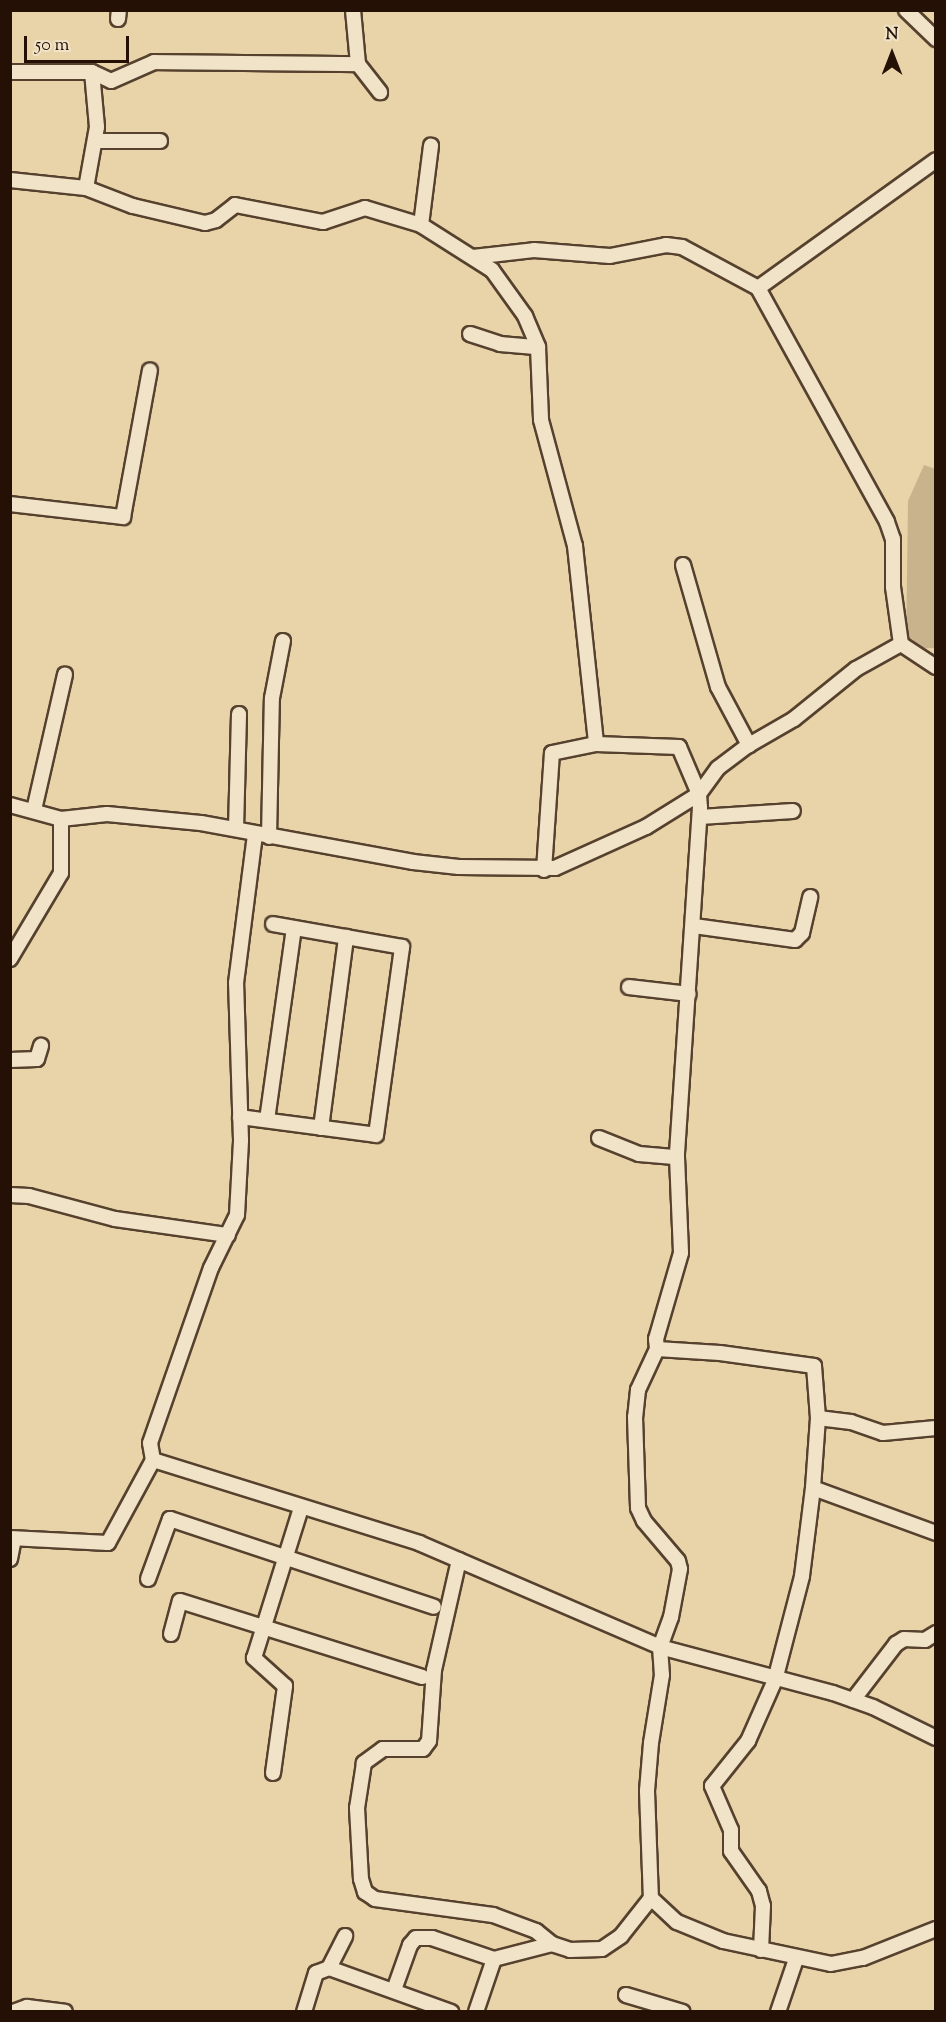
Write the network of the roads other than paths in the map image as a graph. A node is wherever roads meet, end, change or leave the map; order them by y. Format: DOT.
graph roads {
  1 [pos="353,10"];
  2 [pos="906,10"];
  3 [pos="936,39"];
  4 [pos="358,64"];
  5 [pos="10,72"];
  6 [pos="92,72"];
  7 [pos="380,92"];
  8 [pos="96,141"];
  9 [pos="159,141"];
  10 [pos="431,146"];
  11 [pos="936,160"];
  12 [pos="10,180"];
  13 [pos="86,188"];
  14 [pos="421,225"];
  15 [pos="473,257"];
  16 [pos="758,288"];
  17 [pos="470,334"];
  18 [pos="538,347"];
  19 [pos="150,370"];
  20 [pos="10,504"];
  21 [pos="683,565"];
  22 [pos="283,641"];
  23 [pos="901,644"];
  24 [pos="936,667"];
  25 [pos="65,675"];
  26 [pos="239,714"];
  27 [pos="596,744"];
  28 [pos="748,745"];
  29 [pos="699,794"];
  30 [pos="10,805"];
  31 [pos="34,810"];
  32 [pos="793,811"];
  33 [pos="700,817"];
  34 [pos="61,819"];
  35 [pos="236,829"];
  36 [pos="262,836"];
  37 [pos="544,870"];
  38 [pos="810,897"];
  39 [pos="273,924"];
  40 [pos="694,926"];
  41 [pos="294,928"];
  42 [pos="346,938"];
  43 [pos="10,959"];
  44 [pos="629,987"];
  45 [pos="689,994"];
  46 [pos="40,1046"];
  47 [pos="10,1060"];
  48 [pos="240,1117"];
  49 [pos="267,1120"];
  50 [pos="321,1128"];
  51 [pos="599,1138"];
  52 [pos="677,1157"];
  53 [pos="10,1195"];
  54 [pos="228,1235"];
  55 [pos="657,1349"];
  56 [pos="818,1418"];
  57 [pos="936,1428"];
  58 [pos="153,1460"];
  59 [pos="813,1488"];
  60 [pos="302,1508"];
  61 [pos="936,1533"];
  62 [pos="12,1539"];
  63 [pos="286,1558"];
  64 [pos="10,1559"];
  65 [pos="459,1560"];
  66 [pos="148,1579"];
  67 [pos="434,1606"];
  68 [pos="264,1626"];
  69 [pos="936,1633"];
  70 [pos="171,1634"];
  71 [pos="660,1647"];
  72 [pos="422,1677"];
  73 [pos="775,1680"];
  74 [pos="853,1700"];
  75 [pos="936,1738"];
  76 [pos="273,1773"];
  77 [pos="651,1898"];
  78 [pos="936,1929"];
  79 [pos="345,1936"];
  80 [pos="552,1944"];
  81 [pos="761,1950"];
  82 [pos="494,1959"];
  83 [pos="796,1959"];
  84 [pos="329,1968"];
  85 [pos="394,1990"];
  86 [pos="626,1995"];
  87 [pos="663,2009"];
  88 [pos="13,2012"];
  89 [pos="64,2012"];
  90 [pos="304,2012"];
  91 [pos="451,2012"];
  92 [pos="476,2012"];
  93 [pos="682,2012"];
  94 [pos="778,2012"];
  1 -- 4 [label="street"];
  2 -- 3 [label="street"];
  4 -- 6 [label="street"];
  4 -- 7 [label="street"];
  5 -- 6 [label="street"];
  6 -- 8 [label="street"];
  8 -- 9 [label="street"];
  8 -- 13 [label="street"];
  10 -- 14 [label="street"];
  11 -- 16 [label="street"];
  12 -- 13 [label="street"];
  13 -- 14 [label="street"];
  14 -- 15 [label="street"];
  15 -- 16 [label="street"];
  15 -- 18 [label="street"];
  16 -- 23 [label="street"];
  17 -- 18 [label="street"];
  18 -- 27 [label="street"];
  19 -- 20 [label="street"];
  21 -- 28 [label="street"];
  22 -- 36 [label="street"];
  23 -- 24 [label="street"];
  23 -- 28 [label="street"];
  25 -- 31 [label="street"];
  26 -- 35 [label="street"];
  27 -- 29 [label="street"];
  27 -- 37 [label="street"];
  28 -- 29 [label="street"];
  29 -- 33 [label="street"];
  29 -- 37 [label="street"];
  30 -- 31 [label="street"];
  31 -- 34 [label="street"];
  32 -- 33 [label="street"];
  33 -- 40 [label="street"];
  34 -- 35 [label="street"];
  34 -- 43 [label="street"];
  35 -- 36 [label="street"];
  36 -- 37 [label="street"];
  36 -- 48 [label="street"];
  38 -- 40 [label="street"];
  39 -- 41 [label="street"];
  40 -- 45 [label="street"];
  41 -- 42 [label="street"];
  41 -- 49 [label="street"];
  42 -- 50 [label="street"];
  42 -- 50 [label="street"];
  44 -- 45 [label="street"];
  45 -- 52 [label="street"];
  46 -- 47 [label="street"];
  48 -- 49 [label="street"];
  48 -- 54 [label="street"];
  49 -- 50 [label="street"];
  51 -- 52 [label="street"];
  52 -- 55 [label="street"];
  53 -- 54 [label="street"];
  54 -- 58 [label="street"];
  55 -- 56 [label="street"];
  55 -- 71 [label="street"];
  56 -- 57 [label="street"];
  56 -- 59 [label="street"];
  58 -- 60 [label="street"];
  58 -- 62 [label="street"];
  59 -- 61 [label="street"];
  59 -- 73 [label="street"];
  60 -- 63 [label="street"];
  60 -- 65 [label="street"];
  62 -- 64 [label="street"];
  63 -- 66 [label="street"];
  63 -- 67 [label="street"];
  63 -- 68 [label="street"];
  65 -- 71 [label="street"];
  65 -- 80 [label="street"];
  68 -- 70 [label="street"];
  68 -- 72 [label="street"];
  68 -- 76 [label="street"];
  69 -- 74 [label="street"];
  71 -- 73 [label="street"];
  71 -- 77 [label="street"];
  73 -- 74 [label="street"];
  73 -- 81 [label="street"];
  74 -- 75 [label="street"];
  77 -- 80 [label="street"];
  77 -- 81 [label="street"];
  78 -- 83 [label="street"];
  79 -- 84 [label="street"];
  80 -- 82 [label="street"];
  81 -- 83 [label="street"];
  82 -- 85 [label="street"];
  82 -- 92 [label="street"];
  83 -- 94 [label="street"];
  84 -- 85 [label="street"];
  84 -- 90 [label="street"];
  85 -- 91 [label="street"];
  86 -- 87 [label="street"];
  87 -- 93 [label="street"];
  88 -- 89 [label="street"];
}
